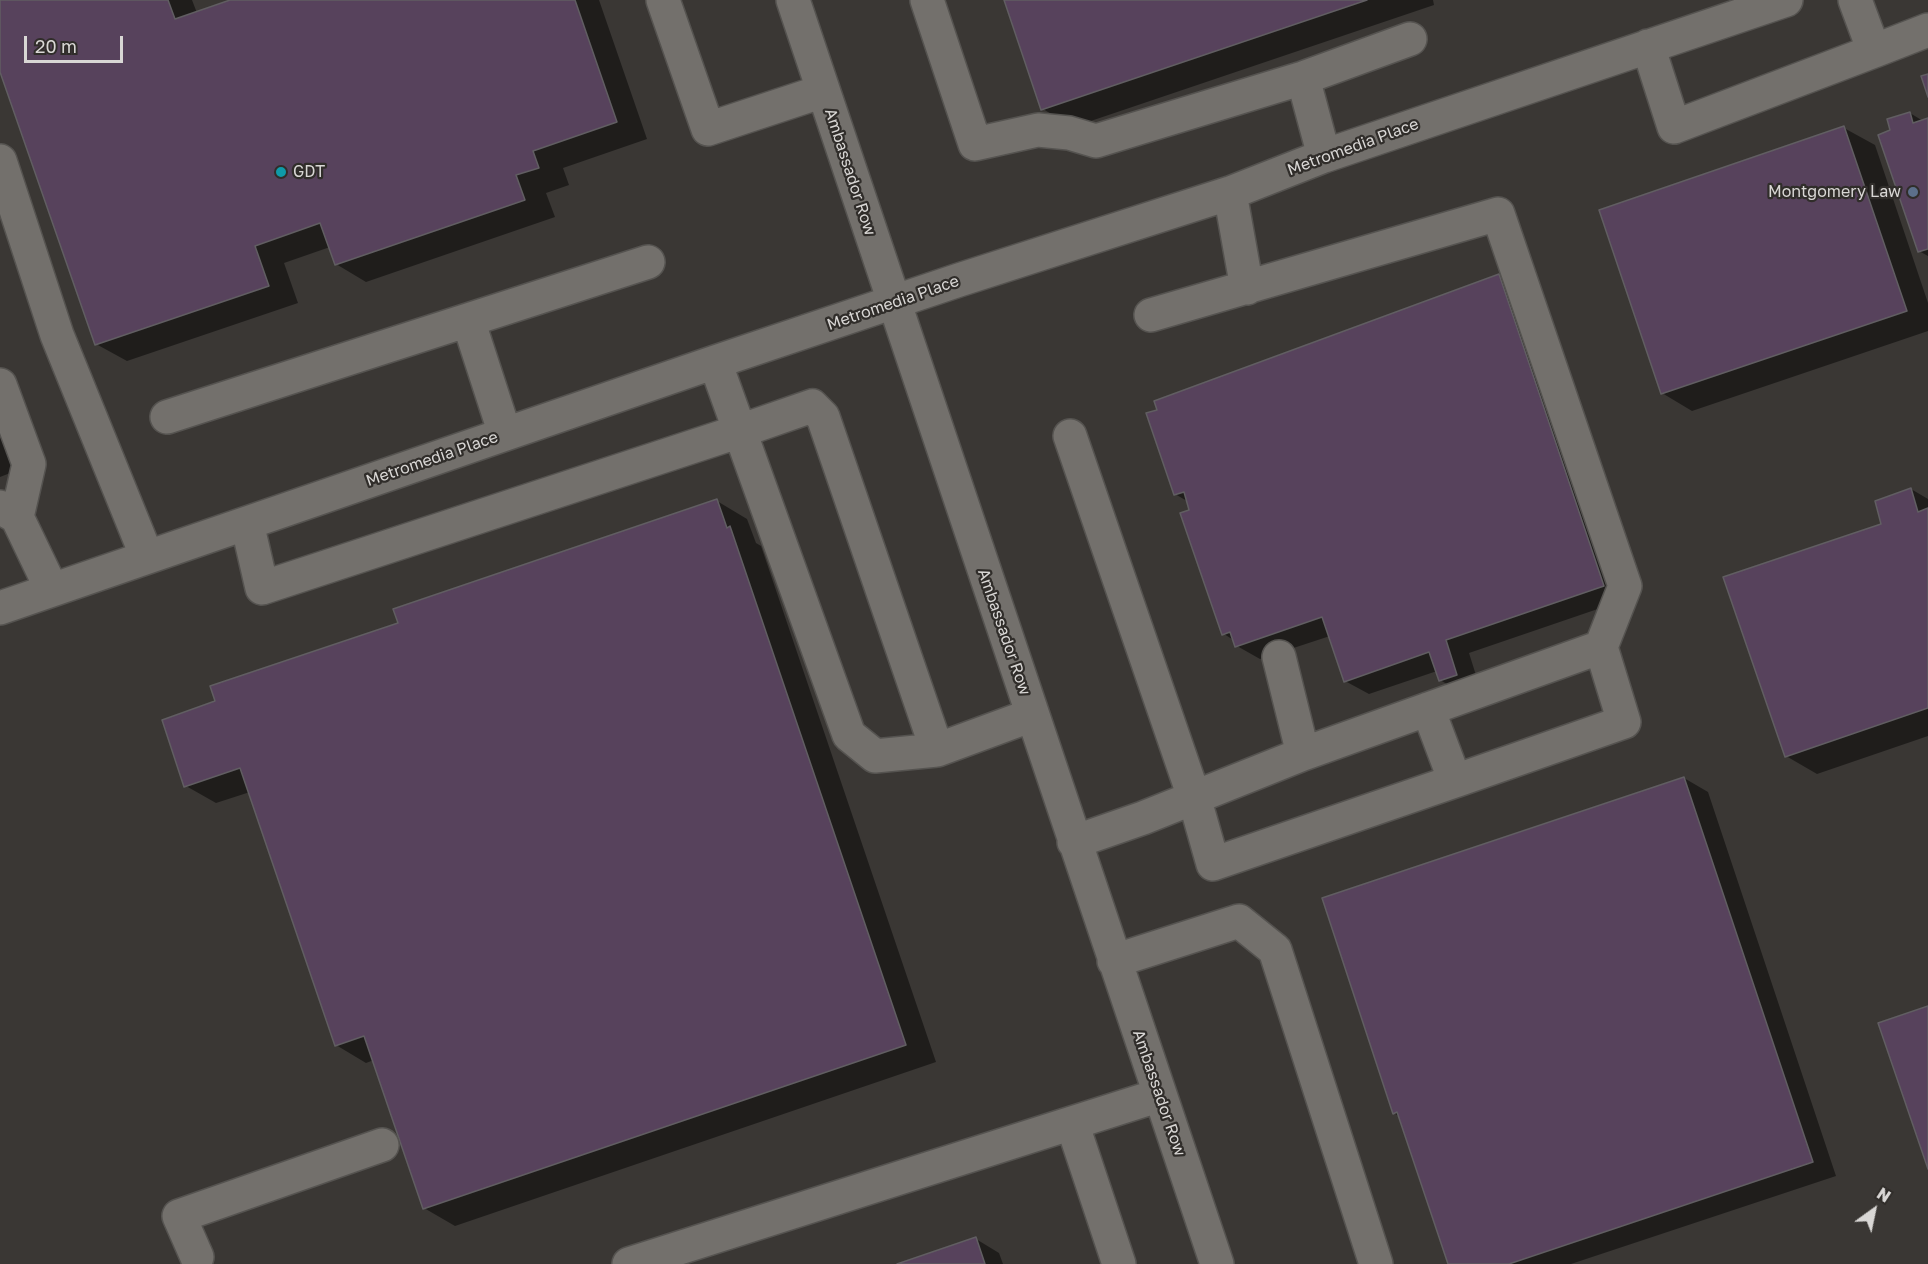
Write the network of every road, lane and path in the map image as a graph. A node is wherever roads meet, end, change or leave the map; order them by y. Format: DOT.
graph roads {
  1 [pos="663,0"];
  2 [pos="793,0"];
  3 [pos="927,0"];
  4 [pos="1786,0"];
  5 [pos="1855,0"];
  6 [pos="1928,30"];
  7 [pos="1410,39"];
  8 [pos="1648,46"];
  9 [pos="1874,51"];
  10 [pos="1303,78"];
  11 [pos="823,91"];
  12 [pos="1324,156"];
  13 [pos="0,161"];
  14 [pos="1230,193"];
  15 [pos="648,262"];
  16 [pos="1247,288"];
  17 [pos="893,303"];
  18 [pos="1151,315"];
  19 [pos="468,320"];
  20 [pos="715,362"];
  21 [pos="0,385"];
  22 [pos="167,417"];
  23 [pos="740,431"];
  24 [pos="505,434"];
  25 [pos="1070,436"];
  26 [pos="9,512"];
  27 [pos="247,523"];
  28 [pos="147,557"];
  29 [pos="52,590"];
  30 [pos="0,608"];
  31 [pos="1601,647"];
  32 [pos="1279,657"];
  33 [pos="1428,709"];
  34 [pos="1032,715"];
  35 [pos="937,750"];
  36 [pos="1303,754"];
  37 [pos="1455,781"];
  38 [pos="1194,797"];
  39 [pos="1074,842"];
  40 [pos="1114,961"];
  41 [pos="1160,1095"];
  42 [pos="1072,1123"];
  43 [pos="382,1145"];
  44 [pos="191,1262"];
  45 [pos="629,1264"];
  46 [pos="1119,1264"];
  47 [pos="1217,1264"];
  48 [pos="1376,1264"];
  1 -- 11 [label="street"];
  2 -- 11 [label="street, Ambassador Row"];
  3 -- 10 [label="street"];
  4 -- 8 [label="street, Metromedia Place"];
  5 -- 9 [label="street"];
  6 -- 9 [label="street"];
  7 -- 10 [label="street"];
  8 -- 9 [label="street"];
  8 -- 12 [label="street, Metromedia Place"];
  10 -- 12 [label="street"];
  11 -- 17 [label="street, Ambassador Row"];
  12 -- 14 [label="street, Metromedia Place"];
  13 -- 28 [label="street"];
  14 -- 16 [label="street"];
  14 -- 17 [label="street, Metromedia Place"];
  15 -- 19 [label="street"];
  16 -- 18 [label="street"];
  16 -- 31 [label="street"];
  17 -- 20 [label="street, Metromedia Place"];
  17 -- 34 [label="street, Ambassador Row"];
  19 -- 22 [label="street"];
  19 -- 24 [label="street"];
  20 -- 23 [label="street"];
  20 -- 24 [label="street, Metromedia Place"];
  21 -- 26 [label="street"];
  23 -- 27 [label="street"];
  23 -- 35 [label="street"];
  23 -- 35 [label="street"];
  24 -- 27 [label="street, Metromedia Place"];
  25 -- 38 [label="street"];
  26 -- 29 [label="street"];
  27 -- 28 [label="street, Metromedia Place"];
  28 -- 29 [label="street, Metromedia Place"];
  29 -- 30 [label="street, Metromedia Place"];
  31 -- 33 [label="street"];
  31 -- 37 [label="street"];
  32 -- 36 [label="street"];
  33 -- 36 [label="street"];
  33 -- 37 [label="street"];
  34 -- 35 [label="street"];
  34 -- 39 [label="street, Ambassador Row"];
  36 -- 38 [label="street"];
  37 -- 38 [label="street"];
  38 -- 39 [label="street"];
  39 -- 40 [label="street, Ambassador Row"];
  40 -- 41 [label="street, Ambassador Row"];
  40 -- 48 [label="street"];
  41 -- 42 [label="street"];
  41 -- 47 [label="street, Ambassador Row"];
  42 -- 45 [label="street"];
  42 -- 46 [label="street"];
  43 -- 44 [label="street"];
}
